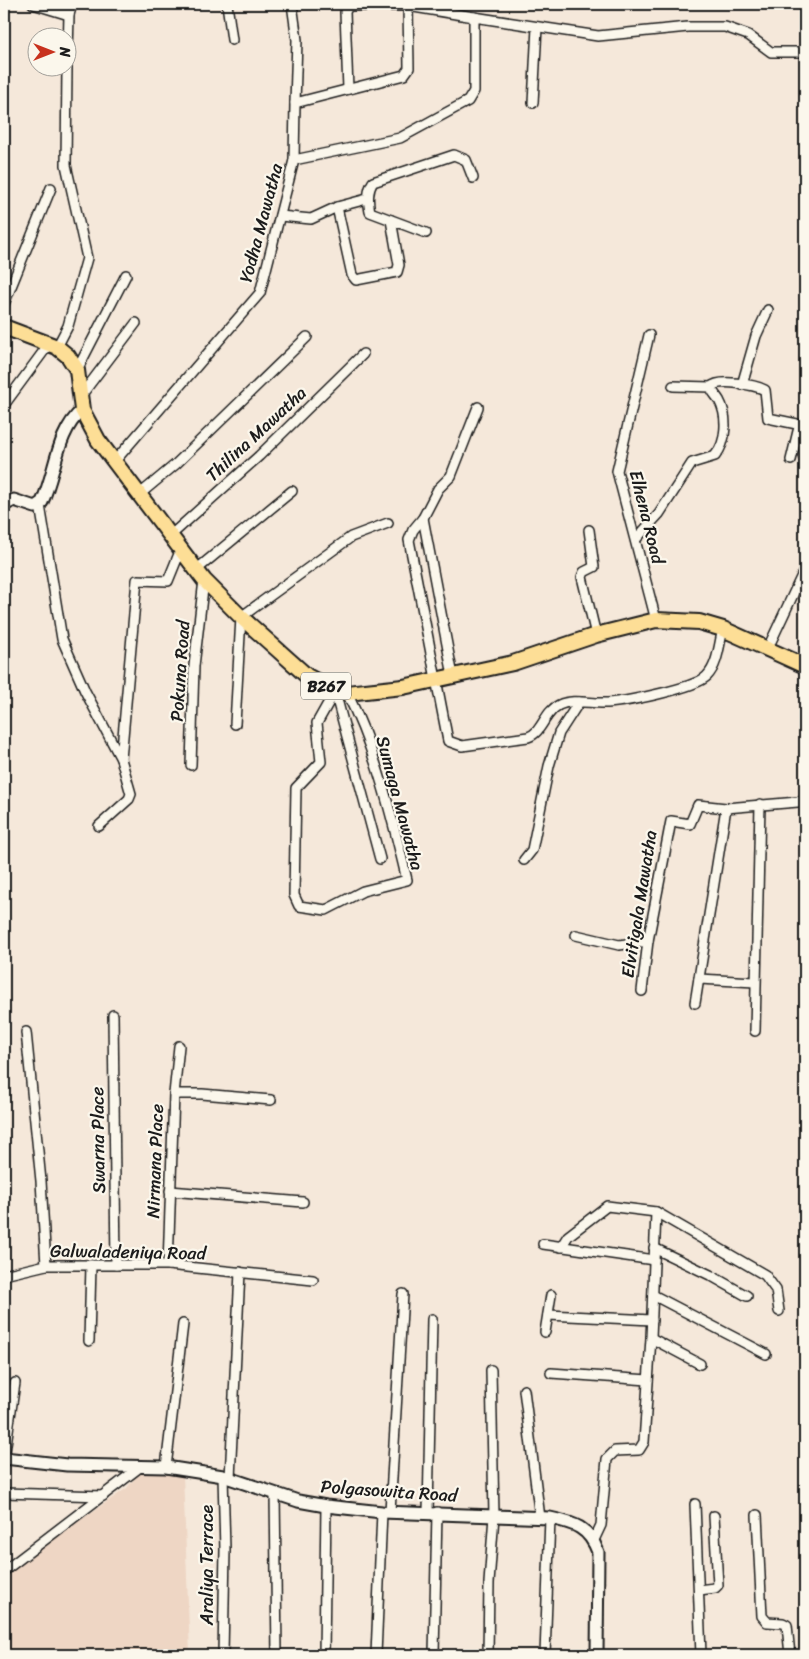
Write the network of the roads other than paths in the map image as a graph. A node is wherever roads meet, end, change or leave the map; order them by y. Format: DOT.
graph roads {
  1 [pos="34,4"];
  2 [pos="72,4"];
  3 [pos="227,4"];
  4 [pos="292,4"];
  5 [pos="408,6"];
  6 [pos="69,15"];
  7 [pos="474,17"];
  8 [pos="537,27"];
  9 [pos="69,28"];
  10 [pos="232,40"];
  11 [pos="805,52"];
  12 [pos="67,78"];
  13 [pos="348,89"];
  14 [pos="295,102"];
  15 [pos="533,102"];
  16 [pos="294,160"];
  17 [pos="473,178"];
  18 [pos="51,188"];
  19 [pos="367,200"];
  20 [pos="337,207"];
  21 [pos="280,216"];
  22 [pos="391,220"];
  23 [pos="426,233"];
  24 [pos="126,275"];
  25 [pos="4,304"];
  26 [pos="768,310"];
  27 [pos="136,323"];
  28 [pos="4,327"];
  29 [pos="649,335"];
  30 [pos="307,337"];
  31 [pos="53,345"];
  32 [pos="363,354"];
  33 [pos="76,370"];
  34 [pos="742,385"];
  35 [pos="673,386"];
  36 [pos="711,387"];
  37 [pos="81,404"];
  38 [pos="4,405"];
  39 [pos="478,407"];
  40 [pos="791,460"];
  41 [pos="114,462"];
  42 [pos="292,491"];
  43 [pos="140,494"];
  44 [pos="6,500"];
  45 [pos="40,505"];
  46 [pos="423,518"];
  47 [pos="388,523"];
  48 [pos="589,530"];
  49 [pos="170,536"];
  50 [pos="636,539"];
  51 [pos="181,549"];
  52 [pos="805,569"];
  53 [pos="200,575"];
  54 [pos="241,617"];
  55 [pos="656,620"];
  56 [pos="723,629"];
  57 [pos="596,635"];
  58 [pos="767,650"];
  59 [pos="805,666"];
  60 [pos="454,676"];
  61 [pos="436,680"];
  62 [pos="339,692"];
  63 [pos="579,702"];
  64 [pos="235,724"];
  65 [pos="121,759"];
  66 [pos="191,765"];
  67 [pos="805,799"];
  68 [pos="760,804"];
  69 [pos="726,808"];
  70 [pos="99,826"];
  71 [pos="380,860"];
  72 [pos="524,860"];
  73 [pos="576,935"];
  74 [pos="648,941"];
  75 [pos="699,979"];
  76 [pos="756,982"];
  77 [pos="642,991"];
  78 [pos="695,1003"];
  79 [pos="113,1015"];
  80 [pos="756,1030"];
  81 [pos="26,1032"];
  82 [pos="178,1046"];
  83 [pos="174,1094"];
  84 [pos="271,1100"];
  85 [pos="170,1191"];
  86 [pos="304,1202"];
  87 [pos="656,1212"];
  88 [pos="543,1244"];
  89 [pos="561,1247"];
  90 [pos="654,1248"];
  91 [pos="654,1260"];
  92 [pos="46,1265"];
  93 [pos="92,1265"];
  94 [pos="116,1265"];
  95 [pos="168,1265"];
  96 [pos="240,1272"];
  97 [pos="4,1275"];
  98 [pos="313,1280"];
  99 [pos="403,1294"];
  100 [pos="551,1295"];
  101 [pos="653,1295"];
  102 [pos="747,1296"];
  103 [pos="778,1311"];
  104 [pos="548,1315"];
  105 [pos="432,1319"];
  106 [pos="652,1320"];
  107 [pos="182,1324"];
  108 [pos="545,1332"];
  109 [pos="651,1338"];
  110 [pos="89,1341"];
  111 [pos="766,1354"];
  112 [pos="700,1364"];
  113 [pos="491,1370"];
  114 [pos="552,1373"];
  115 [pos="648,1380"];
  116 [pos="15,1383"];
  117 [pos="524,1390"];
  118 [pos="4,1458"];
  119 [pos="140,1467"];
  120 [pos="166,1467"];
  121 [pos="227,1477"];
  122 [pos="4,1493"];
  123 [pos="275,1493"];
  124 [pos="103,1496"];
  125 [pos="695,1504"];
  126 [pos="326,1506"];
  127 [pos="386,1512"];
  128 [pos="433,1512"];
  129 [pos="757,1515"];
  130 [pos="494,1516"];
  131 [pos="714,1516"];
  132 [pos="545,1518"];
  133 [pos="594,1540"];
  134 [pos="4,1571"];
  135 [pos="699,1590"];
  136 [pos="223,1655"];
  137 [pos="277,1655"];
  138 [pos="324,1655"];
  139 [pos="376,1655"];
  140 [pos="434,1655"];
  141 [pos="488,1655"];
  142 [pos="545,1655"];
  143 [pos="597,1655"];
  144 [pos="701,1655"];
  145 [pos="790,1655"];
  1 -- 6 [label="street"];
  2 -- 6 [label="street"];
  3 -- 10 [label="street"];
  4 -- 14 [label="street"];
  5 -- 7 [label="street"];
  5 -- 13 [label="street"];
  5 -- 13 [label="street"];
  6 -- 9 [label="street"];
  7 -- 8 [label="street"];
  7 -- 16 [label="street, Yodha Mawatha"];
  8 -- 11 [label="street"];
  8 -- 15 [label="street"];
  12 -- 31 [label="street"];
  13 -- 14 [label="street"];
  14 -- 16 [label="street"];
  16 -- 21 [label="street, Yodha Mawatha"];
  17 -- 19 [label="street"];
  18 -- 25 [label="street"];
  19 -- 20 [label="street"];
  19 -- 22 [label="street"];
  20 -- 21 [label="street"];
  20 -- 22 [label="street"];
  21 -- 41 [label="street, Yodha Mawatha"];
  22 -- 23 [label="street"];
  24 -- 33 [label="street"];
  26 -- 34 [label="street"];
  27 -- 37 [label="street"];
  28 -- 31 [label="main road, B267"];
  29 -- 50 [label="street, Elhena Road"];
  30 -- 43 [label="street"];
  31 -- 33 [label="main road, B267"];
  31 -- 38 [label="street"];
  32 -- 49 [label="street, Thilina Mawatha"];
  33 -- 37 [label="main road, B267"];
  34 -- 36 [label="street"];
  34 -- 40 [label="street"];
  35 -- 36 [label="street"];
  36 -- 50 [label="street"];
  37 -- 41 [label="main road, B267"];
  37 -- 45 [label="street"];
  39 -- 46 [label="street"];
  41 -- 43 [label="main road, B267"];
  42 -- 53 [label="street"];
  43 -- 49 [label="main road, B267"];
  44 -- 45 [label="street"];
  45 -- 65 [label="street"];
  46 -- 60 [label="street"];
  46 -- 61 [label="street"];
  47 -- 54 [label="street"];
  48 -- 57 [label="street"];
  49 -- 51 [label="main road, B267"];
  50 -- 55 [label="street, Elhena Road"];
  51 -- 53 [label="main road, B267"];
  51 -- 65 [label="street"];
  52 -- 58 [label="street"];
  53 -- 54 [label="main road, B267"];
  53 -- 66 [label="street, Pokuna Road"];
  54 -- 62 [label="main road, B267"];
  54 -- 64 [label="street"];
  55 -- 56 [label="main road, B267"];
  55 -- 57 [label="main road, B267"];
  56 -- 58 [label="main road, B267"];
  56 -- 63 [label="street"];
  57 -- 60 [label="main road, B267"];
  58 -- 59 [label="main road, B267"];
  60 -- 61 [label="main road, B267"];
  61 -- 62 [label="main road, B267"];
  61 -- 63 [label="street"];
  62 -- 62 [label="street, Sumaga Mawatha"];
  62 -- 71 [label="street"];
  63 -- 72 [label="street"];
  65 -- 70 [label="street"];
  67 -- 68 [label="street, Elvitigala Mawatha"];
  68 -- 69 [label="street, Elvitigala Mawatha"];
  68 -- 76 [label="street"];
  69 -- 74 [label="street, Elvitigala Mawatha"];
  69 -- 75 [label="street"];
  73 -- 74 [label="street"];
  74 -- 77 [label="street, Elvitigala Mawatha"];
  75 -- 76 [label="street"];
  75 -- 78 [label="street"];
  76 -- 80 [label="street"];
  79 -- 94 [label="street, Swarna Place"];
  81 -- 92 [label="street"];
  82 -- 83 [label="street"];
  83 -- 84 [label="street, Nirmana Place"];
  83 -- 85 [label="street, Nirmana Place"];
  85 -- 86 [label="street"];
  85 -- 95 [label="street, Nirmana Place"];
  87 -- 89 [label="street"];
  87 -- 90 [label="street"];
  87 -- 103 [label="street"];
  88 -- 89 [label="street"];
  89 -- 91 [label="street"];
  90 -- 91 [label="street"];
  90 -- 102 [label="street"];
  91 -- 101 [label="street"];
  92 -- 93 [label="street, Galwaladeniya Road"];
  92 -- 97 [label="street, Galwaladeniya Road"];
  93 -- 94 [label="street, Galwaladeniya Road"];
  93 -- 110 [label="street"];
  94 -- 95 [label="street, Galwaladeniya Road"];
  95 -- 96 [label="street, Galwaladeniya Road"];
  96 -- 98 [label="street, Galwaladeniya Road"];
  96 -- 121 [label="street, Araliya Terrace"];
  99 -- 127 [label="street"];
  100 -- 104 [label="street"];
  101 -- 106 [label="street"];
  101 -- 111 [label="street"];
  104 -- 106 [label="street"];
  104 -- 108 [label="street"];
  105 -- 128 [label="street"];
  106 -- 109 [label="street"];
  107 -- 120 [label="street"];
  109 -- 112 [label="street"];
  109 -- 115 [label="street"];
  113 -- 130 [label="street"];
  114 -- 115 [label="street"];
  115 -- 133 [label="street"];
  116 -- 118 [label="street"];
  117 -- 132 [label="street"];
  118 -- 119 [label="street, Polgasowita Road"];
  119 -- 120 [label="street, Polgasowita Road"];
  119 -- 124 [label="street"];
  120 -- 121 [label="street, Polgasowita Road"];
  121 -- 123 [label="street, Polgasowita Road"];
  121 -- 136 [label="street, Araliya Terrace"];
  122 -- 124 [label="street"];
  123 -- 126 [label="street, Polgasowita Road"];
  123 -- 137 [label="street"];
  124 -- 134 [label="street"];
  125 -- 135 [label="street"];
  126 -- 127 [label="street, Polgasowita Road"];
  126 -- 138 [label="street"];
  127 -- 128 [label="street, Polgasowita Road"];
  127 -- 139 [label="street"];
  128 -- 130 [label="street, Polgasowita Road"];
  128 -- 140 [label="street"];
  129 -- 145 [label="street"];
  130 -- 132 [label="street, Polgasowita Road"];
  130 -- 141 [label="street"];
  131 -- 135 [label="street"];
  132 -- 133 [label="street, Polgasowita Road"];
  132 -- 142 [label="street"];
  133 -- 143 [label="street"];
  135 -- 144 [label="street"];
}
